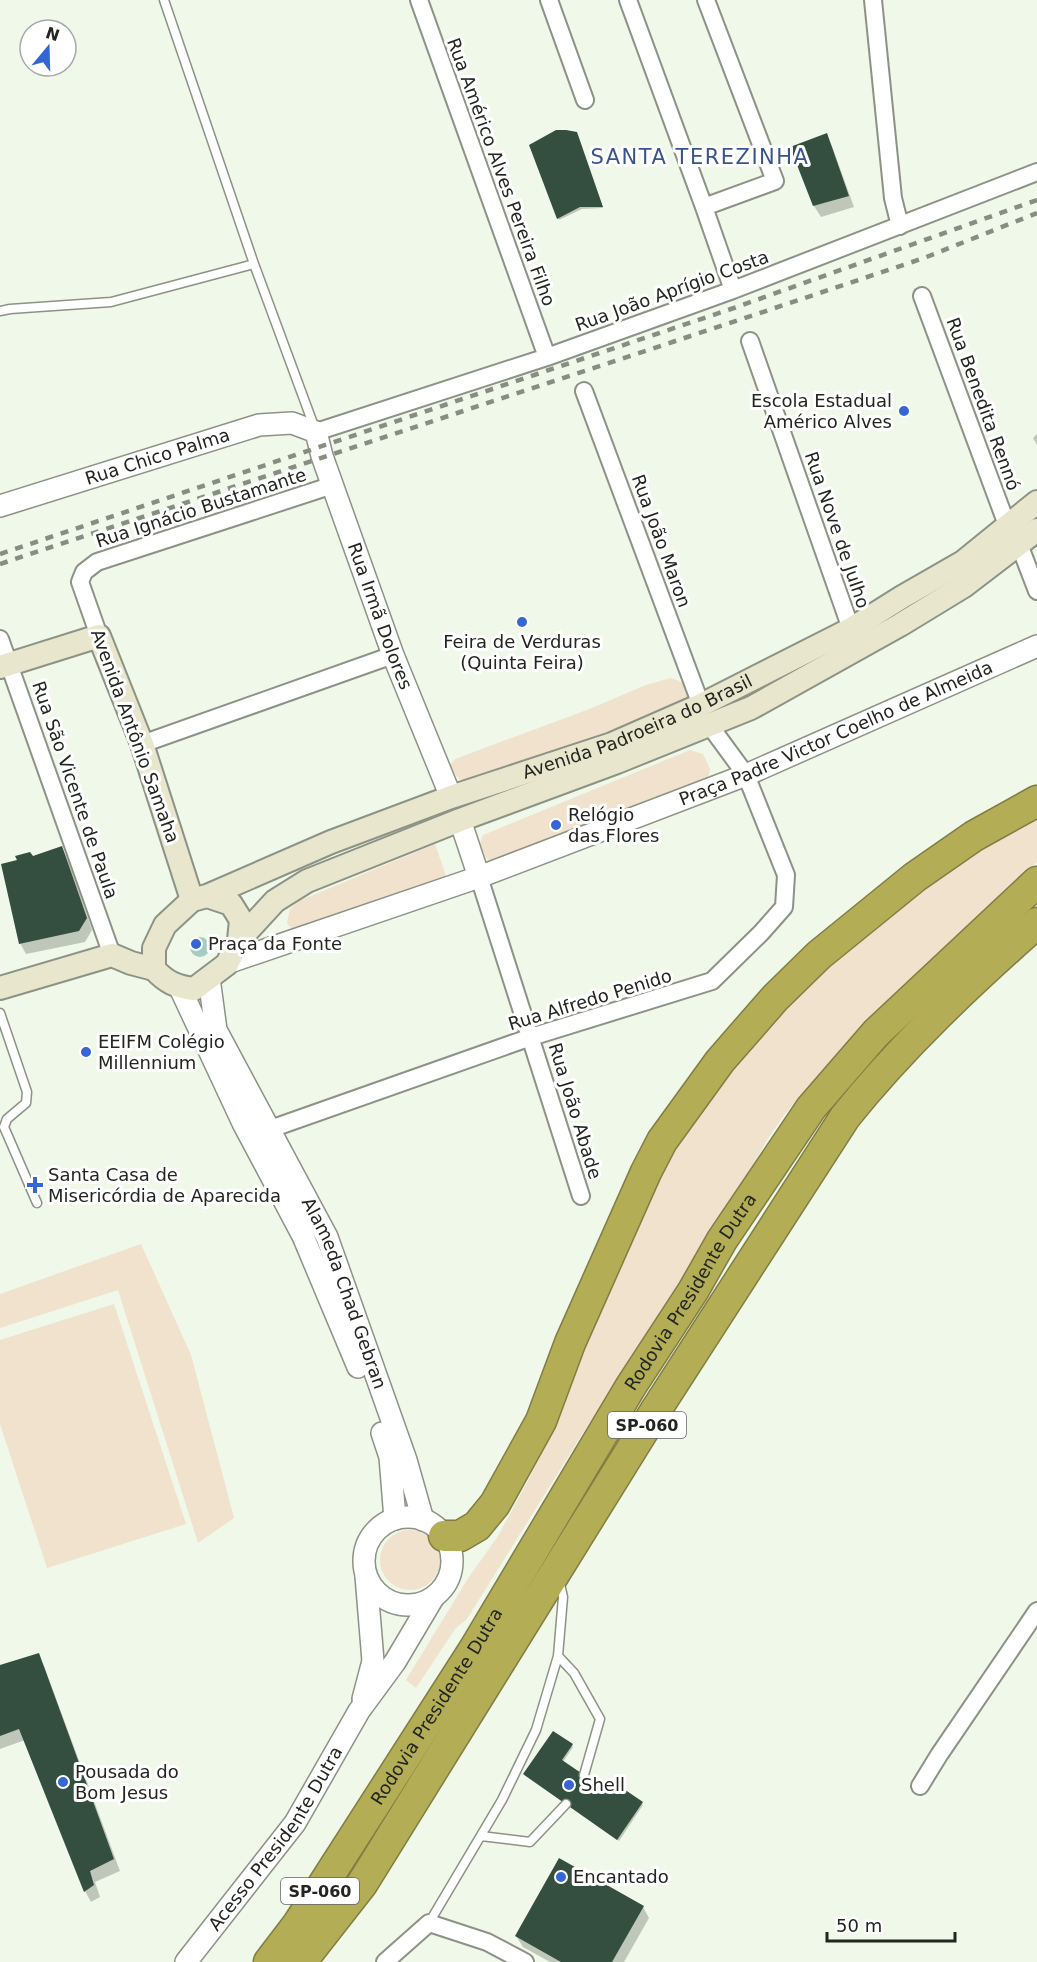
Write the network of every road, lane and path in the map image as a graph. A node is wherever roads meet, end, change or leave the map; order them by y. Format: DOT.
graph roads {
  1 [pos="164,0"];
  2 [pos="419,0"];
  3 [pos="549,0"];
  4 [pos="628,0"];
  5 [pos="706,0"];
  6 [pos="873,0"];
  7 [pos="585,100"];
  8 [pos="1037,172"];
  9 [pos="704,207"];
  10 [pos="900,226"];
  11 [pos="254,264"];
  12 [pos="733,290"];
  13 [pos="922,296"];
  14 [pos="0,311"];
  15 [pos="750,341"];
  16 [pos="547,357"];
  17 [pos="584,391"];
  18 [pos="316,432"];
  19 [pos="333,485"];
  20 [pos="1037,502"];
  21 [pos="0,506"];
  22 [pos="1037,530"];
  23 [pos="1013,534"];
  24 [pos="84,572"];
  25 [pos="1037,591"];
  26 [pos="851,629"];
  27 [pos="99,636"];
  28 [pos="0,639"];
  29 [pos="1037,646"];
  30 [pos="393,655"];
  31 [pos="5,666"];
  32 [pos="706,715"];
  33 [pos="142,744"];
  34 [pos="746,775"];
  35 [pos="451,797"];
  36 [pos="1037,801"];
  37 [pos="460,820"];
  38 [pos="479,877"];
  39 [pos="1037,882"];
  40 [pos="200,898"];
  41 [pos="1037,923"];
  42 [pos="239,940"];
  43 [pos="112,955"];
  44 [pos="227,963"];
  45 [pos="154,969"];
  46 [pos="209,978"];
  47 [pos="0,988"];
  48 [pos="180,988"];
  49 [pos="0,1013"];
  50 [pos="531,1038"];
  51 [pos="260,1133"];
  52 [pos="581,1196"];
  53 [pos="37,1203"];
  54 [pos="366,1369"];
  55 [pos="395,1519"];
  56 [pos="434,1528"];
  57 [pos="557,1570"];
  58 [pos="366,1574"];
  59 [pos="433,1598"];
  60 [pos="1037,1611"];
  61 [pos="558,1656"];
  62 [pos="359,1711"];
  63 [pos="584,1775"];
  64 [pos="920,1786"];
  65 [pos="566,1804"];
  66 [pos="481,1836"];
  67 [pos="429,1923"];
  68 [pos="186,1962"];
  69 [pos="269,1962"];
  70 [pos="301,1962"];
  71 [pos="385,1962"];
  72 [pos="525,1962"];
  1 -- 11 [label="lane"];
  2 -- 16 [label="street, Rua Américo Alves Pereira Filho"];
  3 -- 7 [label="street"];
  4 -- 9 [label="street"];
  5 -- 9 [label="street"];
  6 -- 10 [label="street"];
  8 -- 10 [label="street, Rua João Aprígio Costa"];
  9 -- 12 [label="street"];
  10 -- 12 [label="street, Rua João Aprígio Costa"];
  11 -- 14 [label="lane"];
  11 -- 18 [label="lane"];
  12 -- 16 [label="street, Rua João Aprígio Costa"];
  13 -- 23 [label="street, Rua Benedita Rennó"];
  15 -- 26 [label="street, Rua Nove de Julho"];
  16 -- 18 [label="street, Rua João Aprígio Costa"];
  17 -- 32 [label="street, Rua João Maron"];
  18 -- 19 [label="street, Rua Irmã Dolores"];
  18 -- 21 [label="street, Rua Chico Palma"];
  19 -- 24 [label="street, Rua Ignácio Bustamante"];
  19 -- 30 [label="street, Rua Irmã Dolores"];
  20 -- 23 [label="main road, Avenida Padroeira do Brasil"];
  22 -- 23 [label="main road, Avenida Padroeira do Brasil"];
  23 -- 25 [label="street, Rua Benedita Rennó"];
  23 -- 26 [label="main road, Avenida Padroeira do Brasil"];
  23 -- 32 [label="main road, Avenida Padroeira do Brasil"];
  24 -- 27 [label="street, Avenida Antônio Samaha"];
  26 -- 32 [label="main road, Avenida Padroeira do Brasil"];
  27 -- 31 [label="main road"];
  27 -- 33 [label="main road, Avenida Antônio Samaha"];
  28 -- 31 [label="street, Rua São Vicente de Paula"];
  29 -- 34 [label="street, Praça Padre Victor Coelho de Almeida"];
  30 -- 33 [label="street"];
  30 -- 35 [label="street, Rua Irmã Dolores"];
  31 -- 43 [label="street, Rua São Vicente de Paula"];
  32 -- 34 [label="street, Rua João Maron"];
  32 -- 35 [label="main road, Avenida Padroeira do Brasil"];
  32 -- 37 [label="main road, Avenida Padroeira do Brasil"];
  33 -- 40 [label="main road, Avenida Antônio Samaha"];
  34 -- 38 [label="street, Praça Padre Victor Coelho de Almeida"];
  34 -- 50 [label="street, Rua Alfredo Penido"];
  35 -- 37 [label="main road"];
  35 -- 40 [label="main road, Avenida Padroeira do Brasil"];
  36 -- 56 [label="highway"];
  37 -- 38 [label="street"];
  37 -- 42 [label="main road, Avenida Padroeira do Brasil"];
  38 -- 44 [label="street, Praça Padre Victor Coelho de Almeida"];
  38 -- 50 [label="street, Rua João Abade"];
  39 -- 69 [label="highway, Rodovia Presidente Dutra / SP-060"];
  40 -- 42 [label="main road"];
  40 -- 45 [label="main road"];
  41 -- 57 [label="highway, Rodovia Presidente Dutra / SP-060"];
  42 -- 44 [label="main road"];
  43 -- 45 [label="main road"];
  43 -- 47 [label="main road"];
  44 -- 46 [label="main road"];
  45 -- 48 [label="main road"];
  46 -- 48 [label="main road"];
  46 -- 51 [label="street, Alameda Chad Gebran"];
  48 -- 51 [label="street, Alameda Chad Gebran"];
  49 -- 53 [label="lane"];
  50 -- 51 [label="street, Rua Alfredo Penido"];
  50 -- 52 [label="street, Rua João Abade"];
  51 -- 54 [label="street, Alameda Chad Gebran"];
  54 -- 55 [label="street, Alameda Chad Gebran"];
  54 -- 56 [label="street, Alameda Chad Gebran"];
  55 -- 56 [label="street"];
  55 -- 58 [label="street"];
  56 -- 59 [label="street"];
  57 -- 61 [label="lane"];
  57 -- 70 [label="highway, Rodovia Presidente Dutra / SP-060"];
  58 -- 59 [label="street"];
  58 -- 62 [label="street"];
  59 -- 62 [label="street"];
  60 -- 64 [label="street"];
  61 -- 63 [label="lane"];
  61 -- 66 [label="lane"];
  62 -- 68 [label="street, Acesso Presidente Dutra"];
  65 -- 66 [label="lane"];
  66 -- 67 [label="lane"];
  67 -- 71 [label="street"];
  67 -- 72 [label="street"];
}
